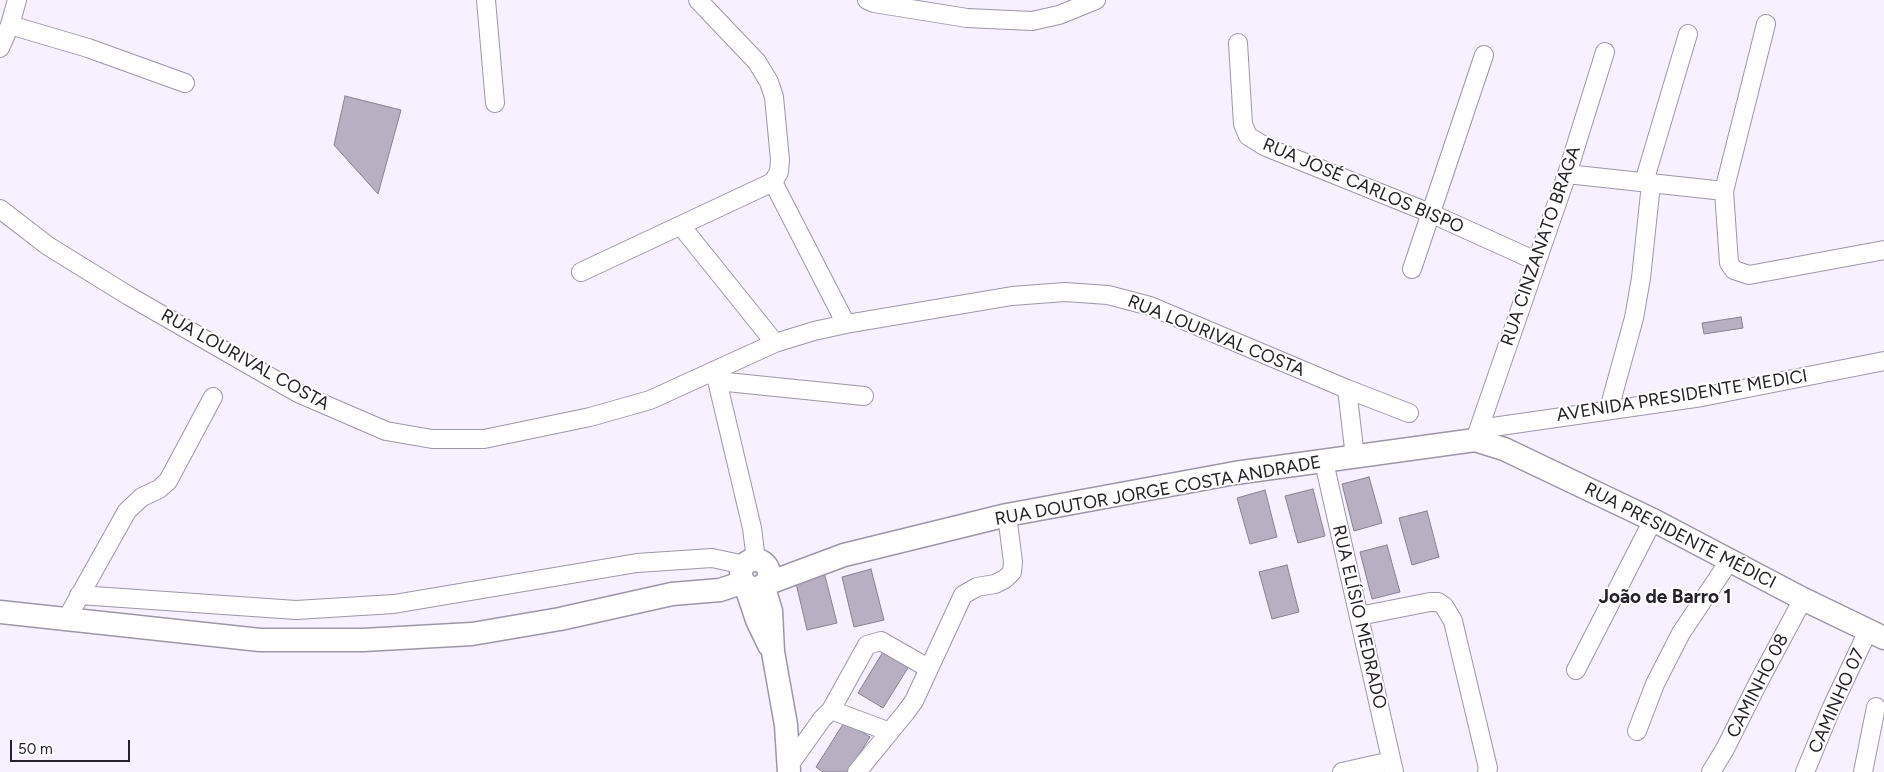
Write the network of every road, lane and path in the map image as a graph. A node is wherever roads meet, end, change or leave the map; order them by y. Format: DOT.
graph roads {
  1 [pos="17,0"];
  2 [pos="486,0"];
  3 [pos="698,0"];
  4 [pos="867,0"];
  5 [pos="1096,0"];
  6 [pos="1766,24"];
  7 [pos="10,25"];
  8 [pos="1688,34"];
  9 [pos="1238,43"];
  10 [pos="0,48"];
  11 [pos="1605,52"];
  12 [pos="1484,55"];
  13 [pos="185,83"];
  14 [pos="495,103"];
  15 [pos="1567,174"];
  16 [pos="773,182"];
  17 [pos="1648,183"];
  18 [pos="1724,191"];
  19 [pos="0,210"];
  20 [pos="1430,213"];
  21 [pos="681,226"];
  22 [pos="1884,250"];
  23 [pos="1536,261"];
  24 [pos="1412,269"];
  25 [pos="581,272"];
  26 [pos="846,324"];
  27 [pos="775,344"];
  28 [pos="1884,361"];
  29 [pos="716,376"];
  30 [pos="1347,389"];
  31 [pos="864,396"];
  32 [pos="212,397"];
  33 [pos="1609,410"];
  34 [pos="1409,413"];
  35 [pos="1477,434"];
  36 [pos="1355,457"];
  37 [pos="1324,462"];
  38 [pos="1007,515"];
  39 [pos="1653,520"];
  40 [pos="1730,560"];
  41 [pos="753,574"];
  42 [pos="79,595"];
  43 [pos="1803,599"];
  44 [pos="0,612"];
  45 [pos="1359,616"];
  46 [pos="66,620"];
  47 [pos="1876,634"];
  48 [pos="928,668"];
  49 [pos="1576,670"];
  50 [pos="1876,707"];
  51 [pos="831,710"];
  52 [pos="1637,731"];
  53 [pos="890,732"];
  54 [pos="1392,766"];
  55 [pos="790,768"];
  56 [pos="1488,770"];
  57 [pos="857,772"];
  58 [pos="1342,772"];
  59 [pos="1711,772"];
  60 [pos="1806,772"];
  61 [pos="1864,772"];
  1 -- 7 [label="street"];
  2 -- 14 [label="street"];
  3 -- 16 [label="street"];
  4 -- 5 [label="street"];
  6 -- 18 [label="street"];
  7 -- 10 [label="street"];
  7 -- 13 [label="street"];
  8 -- 17 [label="street"];
  9 -- 20 [label="street, RUA JOSÉ CARLOS BISPO"];
  11 -- 15 [label="street, RUA CINZANATO BRAGA"];
  12 -- 20 [label="street"];
  15 -- 17 [label="street"];
  15 -- 23 [label="street, RUA CINZANATO BRAGA"];
  16 -- 21 [label="street"];
  16 -- 26 [label="street"];
  17 -- 18 [label="street"];
  17 -- 33 [label="street"];
  18 -- 22 [label="street"];
  19 -- 29 [label="street, RUA LOURIVAL COSTA"];
  20 -- 23 [label="street, RUA JOSÉ CARLOS BISPO"];
  20 -- 24 [label="street"];
  21 -- 25 [label="street"];
  21 -- 27 [label="street"];
  23 -- 35 [label="street, RUA CINZANATO BRAGA"];
  26 -- 27 [label="street, RUA LOURIVAL COSTA"];
  26 -- 30 [label="street, RUA LOURIVAL COSTA"];
  27 -- 29 [label="street, RUA LOURIVAL COSTA"];
  28 -- 33 [label="street, AVENIDA PRESIDENTE MEDICI"];
  29 -- 31 [label="street"];
  29 -- 41 [label="street"];
  30 -- 34 [label="street, RUA LOURIVAL COSTA"];
  30 -- 36 [label="street"];
  32 -- 42 [label="street"];
  33 -- 35 [label="street, AVENIDA PRESIDENTE MEDICI"];
  35 -- 36 [label="main road, RUA DOUTOR JORGE COSTA ANDRADE"];
  35 -- 39 [label="main road, RUA PRESIDENTE MÉDICI"];
  36 -- 37 [label="main road, RUA DOUTOR JORGE COSTA ANDRADE"];
  37 -- 38 [label="main road, RUA DOUTOR JORGE COSTA ANDRADE"];
  37 -- 45 [label="street, RUA ELÍSIO MEDRADO"];
  38 -- 41 [label="main road, RUA DOUTOR JORGE COSTA ANDRADE"];
  38 -- 48 [label="street"];
  39 -- 40 [label="main road, RUA PRESIDENTE MÉDICI"];
  39 -- 49 [label="street"];
  40 -- 43 [label="main road, RUA PRESIDENTE MÉDICI"];
  40 -- 52 [label="street"];
  41 -- 42 [label="street"];
  41 -- 46 [label="main road, RUA DOUTOR JORGE COSTA ANDRADE"];
  41 -- 55 [label="main road"];
  42 -- 46 [label="street"];
  43 -- 47 [label="main road, RUA PRESIDENTE MÉDICI"];
  43 -- 59 [label="street, CAMINHO 08"];
  44 -- 46 [label="main road, RUA DOUTOR JORGE COSTA ANDRADE"];
  45 -- 54 [label="street, RUA ELÍSIO MEDRADO"];
  45 -- 56 [label="street"];
  47 -- 60 [label="street, CAMINHO 07"];
  48 -- 51 [label="street"];
  48 -- 53 [label="street"];
  50 -- 61 [label="street"];
  51 -- 53 [label="street"];
  51 -- 55 [label="street"];
  53 -- 57 [label="street"];
  54 -- 58 [label="street"];
}
